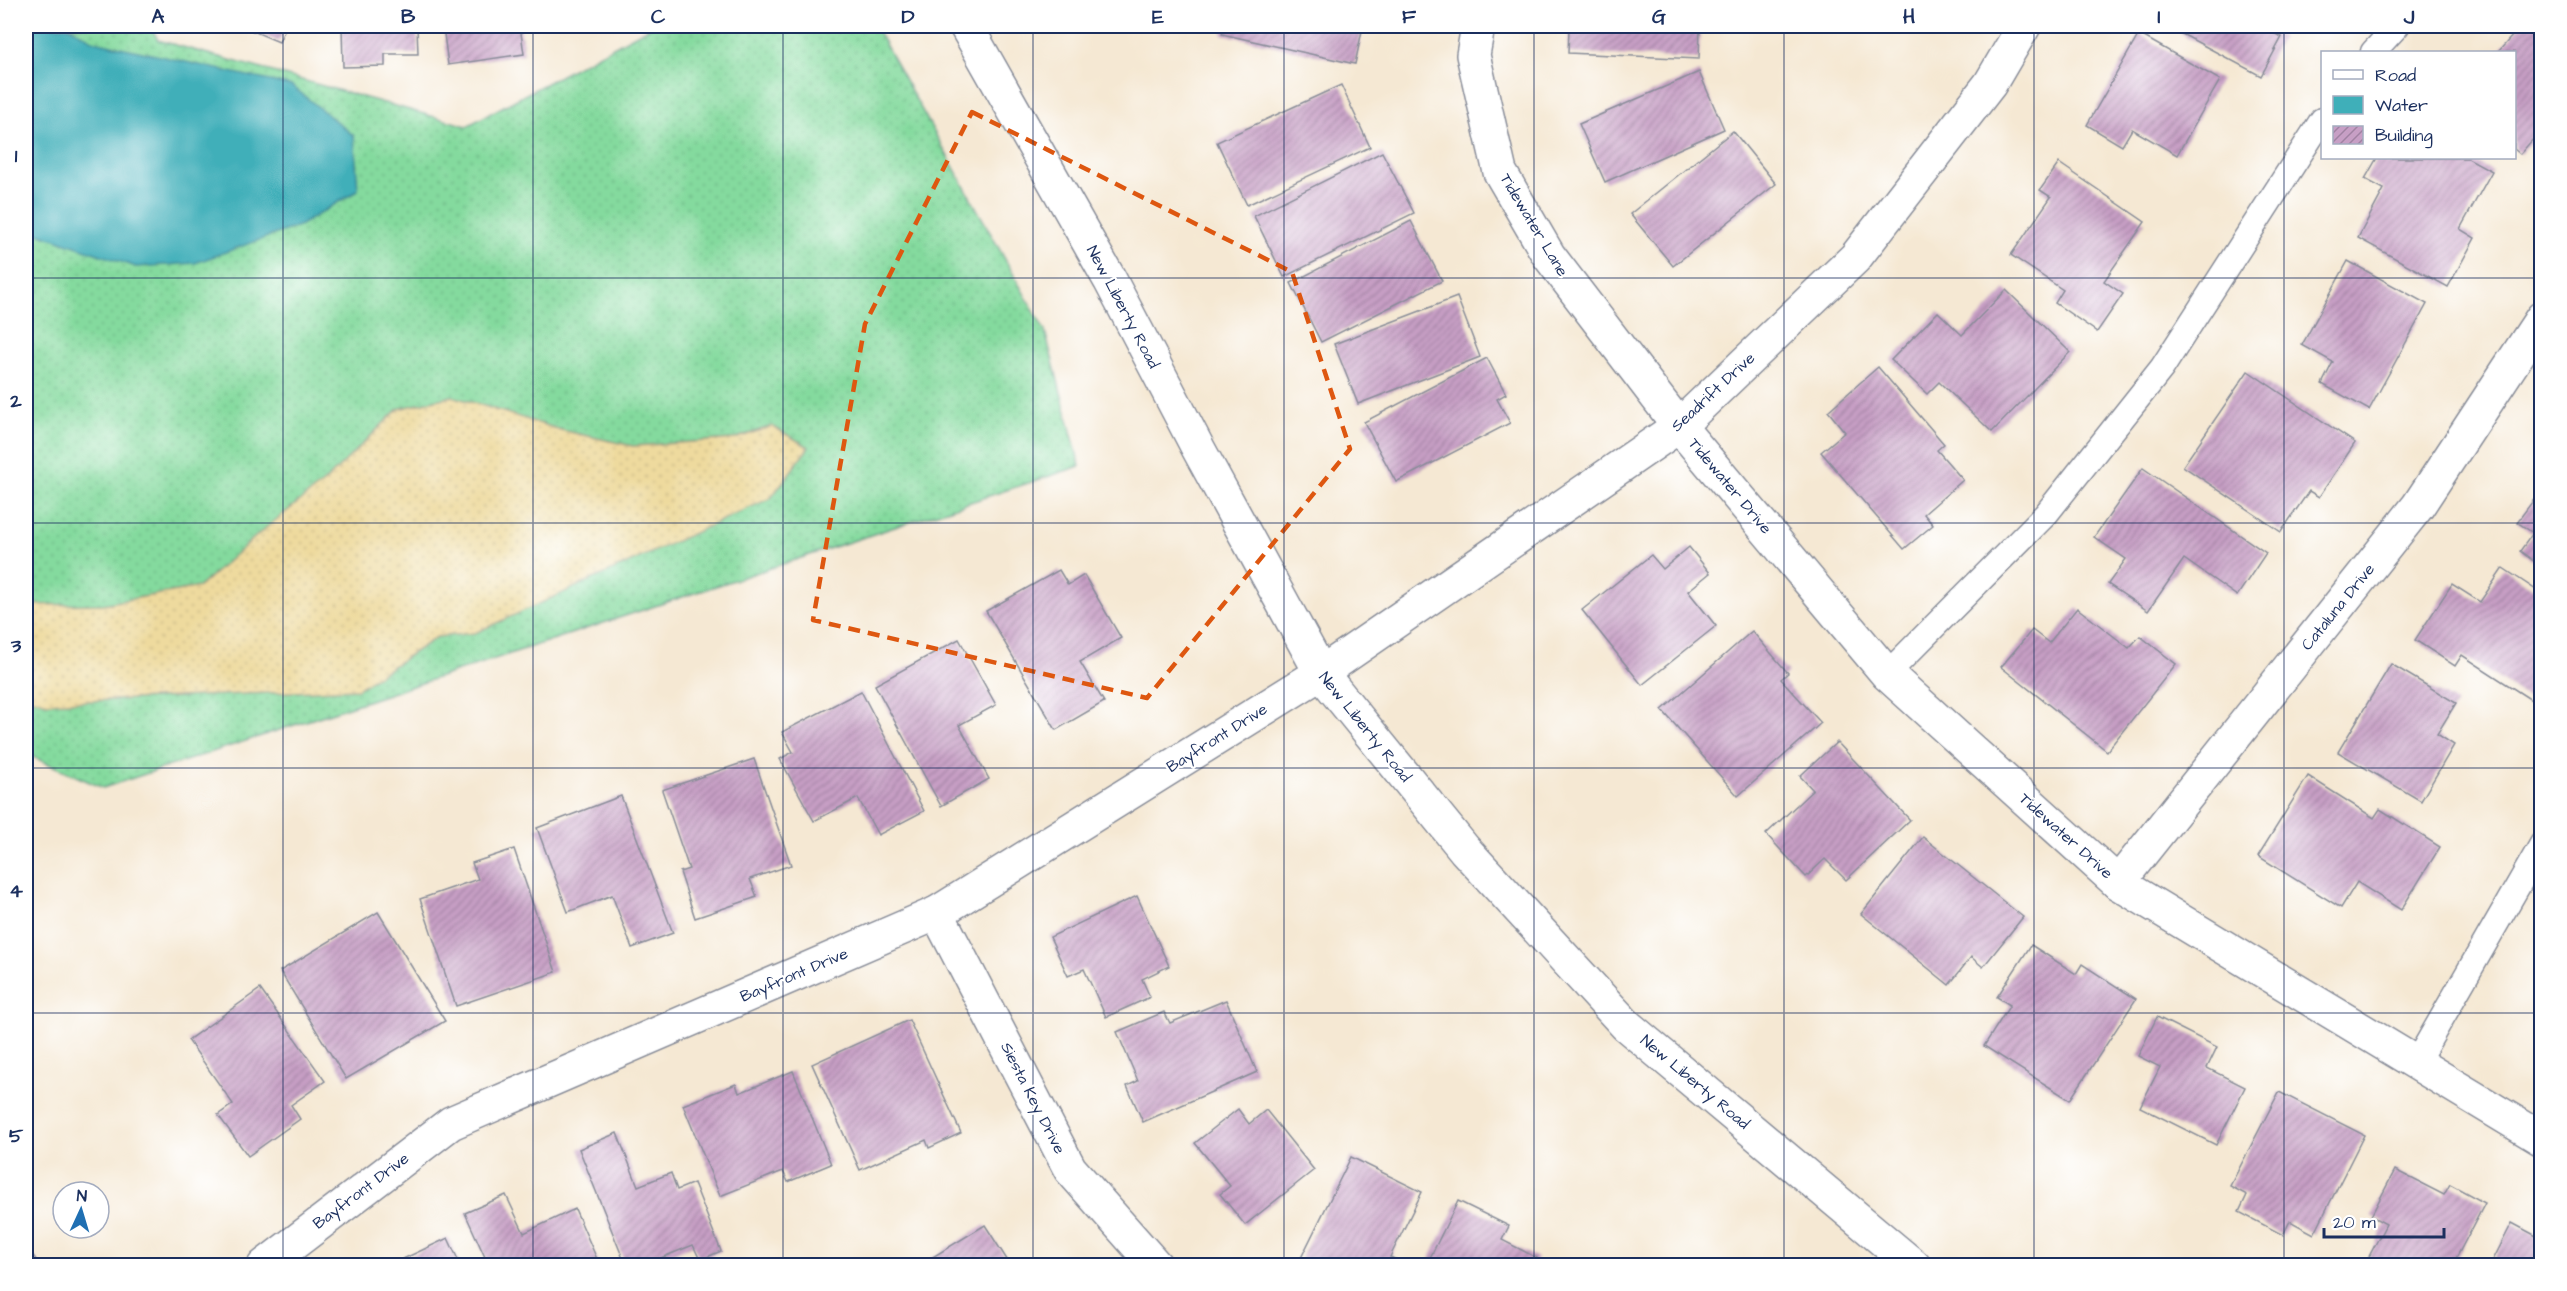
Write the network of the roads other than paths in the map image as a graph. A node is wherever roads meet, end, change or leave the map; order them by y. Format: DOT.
graph roads {
  1 [pos="966,26"];
  2 [pos="1478,26"];
  3 [pos="2024,26"];
  4 [pos="2397,26"];
  5 [pos="2374,51"];
  6 [pos="2321,122"];
  7 [pos="2541,318"];
  8 [pos="1679,426"];
  9 [pos="1321,673"];
  10 [pos="1887,674"];
  11 [pos="2541,844"];
  12 [pos="2118,883"];
  13 [pos="937,913"];
  14 [pos="2416,1063"];
  15 [pos="2541,1139"];
  16 [pos="264,1266"];
  17 [pos="1156,1266"];
  18 [pos="1914,1266"];
  1 -- 9 [label="street, New Liberty Road"];
  2 -- 8 [label="street, Tidewater Lane"];
  3 -- 8 [label="street, Seadrift Drive"];
  4 -- 5 [label="lane"];
  6 -- 10 [label="lane"];
  7 -- 12 [label="street, Cataluna Drive"];
  8 -- 9 [label="street, Seadrift Drive"];
  8 -- 10 [label="street, Tidewater Drive"];
  9 -- 13 [label="street, Bayfront Drive"];
  9 -- 18 [label="street, New Liberty Road"];
  10 -- 12 [label="street, Tidewater Drive"];
  11 -- 14 [label="lane"];
  12 -- 14 [label="street, Tidewater Drive"];
  13 -- 16 [label="street, Bayfront Drive"];
  13 -- 17 [label="street, Siesta Key Drive"];
  14 -- 15 [label="street, Tidewater Drive"];
}
